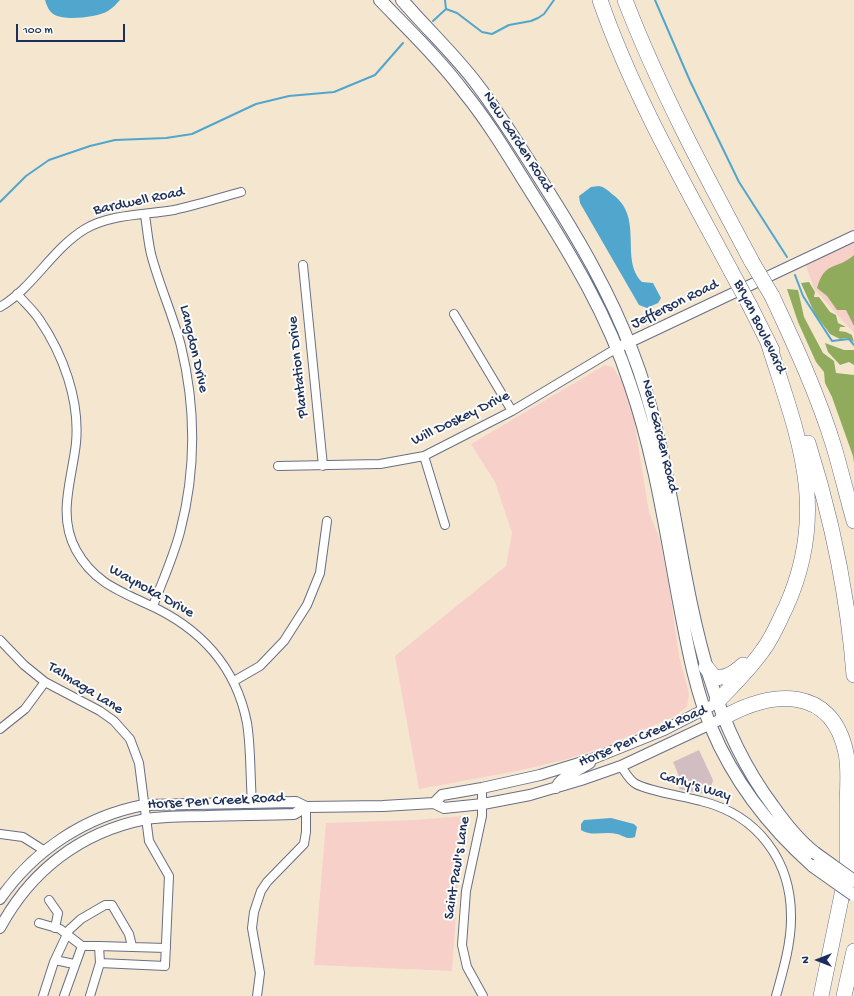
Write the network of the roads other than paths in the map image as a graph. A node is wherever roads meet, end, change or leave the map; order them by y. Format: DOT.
graph roads {
  1 [pos="380,0"];
  2 [pos="402,0"];
  3 [pos="600,0"];
  4 [pos="625,0"];
  5 [pos="526,183"];
  6 [pos="242,192"];
  7 [pos="562,213"];
  8 [pos="145,215"];
  9 [pos="854,236"];
  10 [pos="303,265"];
  11 [pos="17,294"];
  12 [pos="0,307"];
  13 [pos="454,314"];
  14 [pos="768,342"];
  15 [pos="629,343"];
  16 [pos="617,348"];
  17 [pos="512,411"];
  18 [pos="834,447"];
  19 [pos="424,456"];
  20 [pos="278,466"];
  21 [pos="323,466"];
  22 [pos="854,502"];
  23 [pos="326,521"];
  24 [pos="854,521"];
  25 [pos="445,525"];
  26 [pos="153,606"];
  27 [pos="0,640"];
  28 [pos="758,656"];
  29 [pos="706,667"];
  30 [pos="854,675"];
  31 [pos="234,681"];
  32 [pos="45,682"];
  33 [pos="711,706"];
  34 [pos="717,721"];
  35 [pos="0,729"];
  36 [pos="598,756"];
  37 [pos="621,766"];
  38 [pos="540,775"];
  39 [pos="482,788"];
  40 [pos="556,788"];
  41 [pos="854,792"];
  42 [pos="530,795"];
  43 [pos="252,802"];
  44 [pos="434,802"];
  45 [pos="483,804"];
  46 [pos="144,806"];
  47 [pos="306,807"];
  48 [pos="146,819"];
  49 [pos="0,834"];
  50 [pos="45,851"];
  51 [pos="851,875"];
  52 [pos="854,895"];
  53 [pos="0,899"];
  54 [pos="49,900"];
  55 [pos="39,923"];
  56 [pos="0,928"];
  57 [pos="55,928"];
  58 [pos="67,936"];
  59 [pos="82,946"];
  60 [pos="99,946"];
  61 [pos="132,946"];
  62 [pos="166,948"];
  63 [pos="854,951"];
  64 [pos="55,960"];
  65 [pos="74,964"];
  66 [pos="100,964"];
  67 [pos="43,996"];
  68 [pos="64,996"];
  69 [pos="90,996"];
  70 [pos="257,996"];
  71 [pos="483,996"];
  72 [pos="776,996"];
  73 [pos="822,996"];
  74 [pos="844,996"];
  1 -- 5 [label="main road, New Garden Road"];
  2 -- 7 [label="main road, New Garden Road"];
  3 -- 14 [label="highway, Bryan Boulevard, bridge"];
  4 -- 18 [label="highway, Bryan Boulevard, bridge"];
  5 -- 7 [label="main road"];
  5 -- 16 [label="main road, New Garden Road"];
  6 -- 8 [label="street, Bardwell Road"];
  7 -- 15 [label="main road, New Garden Road"];
  8 -- 11 [label="street, Bardwell Road"];
  8 -- 26 [label="street, Langdon Drive"];
  9 -- 15 [label="street, Jefferson Road"];
  10 -- 21 [label="street, Plantation Drive"];
  11 -- 12 [label="street, Bardwell Road"];
  11 -- 26 [label="street, Waynoka Drive"];
  13 -- 17 [label="street"];
  14 -- 28 [label="highway"];
  14 -- 30 [label="highway, Bryan Boulevard"];
  15 -- 16 [label="street, Jefferson Road"];
  15 -- 29 [label="main road, New Garden Road"];
  16 -- 17 [label="street, Will Doskey Drive"];
  16 -- 33 [label="main road, New Garden Road"];
  17 -- 19 [label="street, Will Doskey Drive"];
  18 -- 22 [label="highway"];
  18 -- 24 [label="highway, Bryan Boulevard"];
  19 -- 21 [label="street, Will Doskey Drive"];
  19 -- 25 [label="street"];
  20 -- 21 [label="street, Will Doskey Drive"];
  23 -- 31 [label="street"];
  26 -- 31 [label="street, Waynoka Drive"];
  27 -- 32 [label="street, Talmaga Lane"];
  28 -- 29 [label="highway"];
  28 -- 33 [label="highway"];
  29 -- 33 [label="main road, New Garden Road"];
  31 -- 43 [label="street, Waynoka Drive"];
  32 -- 35 [label="street"];
  32 -- 46 [label="street, Talmaga Lane"];
  33 -- 34 [label="main road, New Garden Road"];
  33 -- 36 [label="street, Horse Pen Creek Road"];
  34 -- 37 [label="street, Horse Pen Creek Road"];
  34 -- 51 [label="main road, New Garden Road, bridge"];
  34 -- 51 [label="highway"];
  34 -- 52 [label="main road, New Garden Road, bridge"];
  36 -- 38 [label="street, Horse Pen Creek Road"];
  36 -- 40 [label="street"];
  37 -- 40 [label="street, Horse Pen Creek Road"];
  37 -- 72 [label="street, Carly's Way"];
  38 -- 39 [label="street, Horse Pen Creek Road"];
  38 -- 42 [label="street"];
  39 -- 44 [label="street, Horse Pen Creek Road"];
  39 -- 45 [label="street, Saint Paul's Lane"];
  40 -- 42 [label="street, Horse Pen Creek Road"];
  41 -- 51 [label="highway"];
  42 -- 45 [label="street, Horse Pen Creek Road"];
  43 -- 46 [label="street, Horse Pen Creek Road"];
  43 -- 47 [label="street, Horse Pen Creek Road"];
  44 -- 45 [label="street, Horse Pen Creek Road"];
  44 -- 47 [label="street, Horse Pen Creek Road"];
  45 -- 71 [label="street, Saint Paul's Lane"];
  46 -- 48 [label="street, Talmaga Lane"];
  46 -- 50 [label="street, Horse Pen Creek Road"];
  47 -- 48 [label="street, Horse Pen Creek Road"];
  47 -- 70 [label="street"];
  48 -- 56 [label="street, Horse Pen Creek Road"];
  48 -- 62 [label="street, Talmaga Lane"];
  49 -- 50 [label="street"];
  50 -- 53 [label="street, Horse Pen Creek Road"];
  51 -- 73 [label="highway"];
  54 -- 57 [label="street"];
  55 -- 57 [label="street"];
  57 -- 58 [label="street"];
  58 -- 59 [label="street"];
  58 -- 61 [label="street"];
  58 -- 64 [label="street"];
  59 -- 60 [label="street"];
  59 -- 65 [label="street"];
  60 -- 61 [label="street"];
  60 -- 66 [label="street"];
  61 -- 62 [label="street"];
  62 -- 66 [label="street, Talmaga Lane"];
  63 -- 74 [label="highway"];
  64 -- 65 [label="street"];
  64 -- 67 [label="street"];
  65 -- 68 [label="street"];
  66 -- 69 [label="street"];
}
